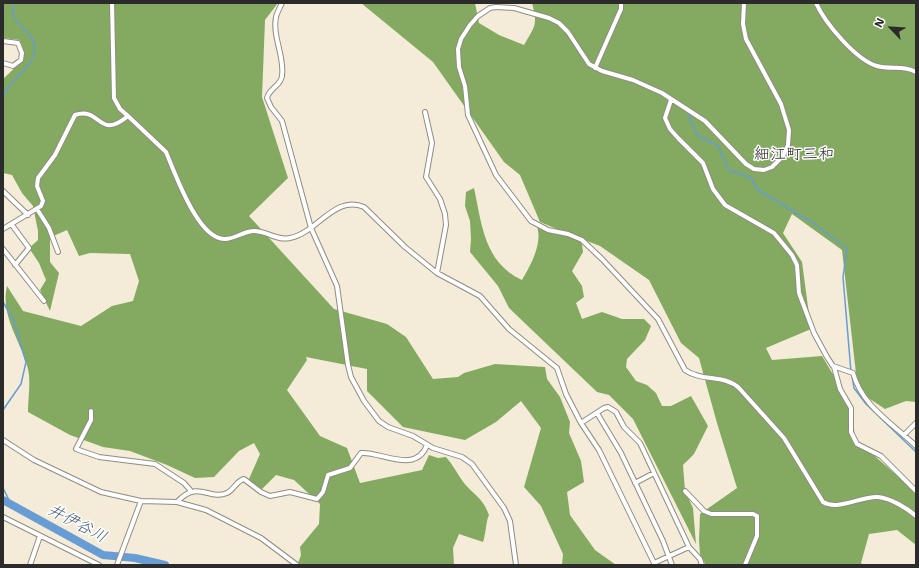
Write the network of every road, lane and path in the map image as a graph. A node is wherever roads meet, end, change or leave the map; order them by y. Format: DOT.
graph roads {
  1 [pos="112,3"];
  2 [pos="282,3"];
  3 [pos="622,3"];
  4 [pos="744,3"];
  5 [pos="816,3"];
  6 [pos="3,41"];
  7 [pos="3,63"];
  8 [pos="595,68"];
  9 [pos="916,72"];
  10 [pos="671,100"];
  11 [pos="425,112"];
  12 [pos="128,116"];
  13 [pos="3,191"];
  14 [pos="37,209"];
  15 [pos="28,215"];
  16 [pos="12,224"];
  17 [pos="311,228"];
  18 [pos="3,229"];
  19 [pos="3,249"];
  20 [pos="58,252"];
  21 [pos="15,265"];
  22 [pos="437,273"];
  23 [pos="44,301"];
  24 [pos="834,367"];
  25 [pos="91,412"];
  26 [pos="596,413"];
  27 [pos="581,423"];
  28 [pos="916,423"];
  29 [pos="904,434"];
  30 [pos="3,440"];
  31 [pos="427,445"];
  32 [pos="916,446"];
  33 [pos="654,473"];
  34 [pos="635,483"];
  35 [pos="191,491"];
  36 [pos="685,491"];
  37 [pos="916,491"];
  38 [pos="141,500"];
  39 [pos="177,502"];
  40 [pos="916,516"];
  41 [pos="3,517"];
  42 [pos="40,536"];
  43 [pos="689,547"];
  44 [pos="670,557"];
  45 [pos="655,564"];
  46 [pos="30,565"];
  47 [pos="99,565"];
  48 [pos="117,565"];
  49 [pos="297,565"];
  50 [pos="516,565"];
  51 [pos="672,565"];
  52 [pos="702,565"];
  53 [pos="746,565"];
  1 -- 12 [label="street"];
  2 -- 17 [label="street"];
  3 -- 8 [label="street"];
  4 -- 10 [label="street"];
  5 -- 9 [label="street"];
  6 -- 7 [label="street"];
  8 -- 10 [label="street"];
  8 -- 40 [label="street"];
  10 -- 24 [label="street"];
  11 -- 22 [label="street"];
  12 -- 14 [label="street"];
  12 -- 17 [label="street"];
  13 -- 15 [label="street"];
  14 -- 15 [label="street"];
  14 -- 20 [label="street"];
  15 -- 16 [label="street"];
  16 -- 18 [label="street"];
  16 -- 21 [label="street"];
  17 -- 22 [label="street"];
  17 -- 31 [label="street"];
  19 -- 21 [label="street"];
  21 -- 23 [label="street"];
  22 -- 27 [label="street"];
  24 -- 29 [label="street"];
  24 -- 37 [label="street"];
  25 -- 35 [label="street"];
  26 -- 27 [label="street"];
  26 -- 33 [label="street"];
  26 -- 34 [label="street"];
  27 -- 45 [label="street"];
  28 -- 29 [label="street"];
  29 -- 32 [label="street"];
  30 -- 38 [label="street"];
  31 -- 35 [label="street"];
  31 -- 50 [label="street"];
  33 -- 34 [label="street"];
  33 -- 43 [label="street"];
  34 -- 44 [label="street"];
  35 -- 39 [label="street"];
  36 -- 53 [label="street"];
  38 -- 39 [label="street"];
  38 -- 48 [label="street"];
  39 -- 49 [label="street"];
  41 -- 42 [label="street"];
  42 -- 46 [label="street"];
  42 -- 47 [label="street"];
  43 -- 44 [label="street"];
  43 -- 52 [label="street"];
  44 -- 45 [label="street"];
  44 -- 51 [label="street"];
}
